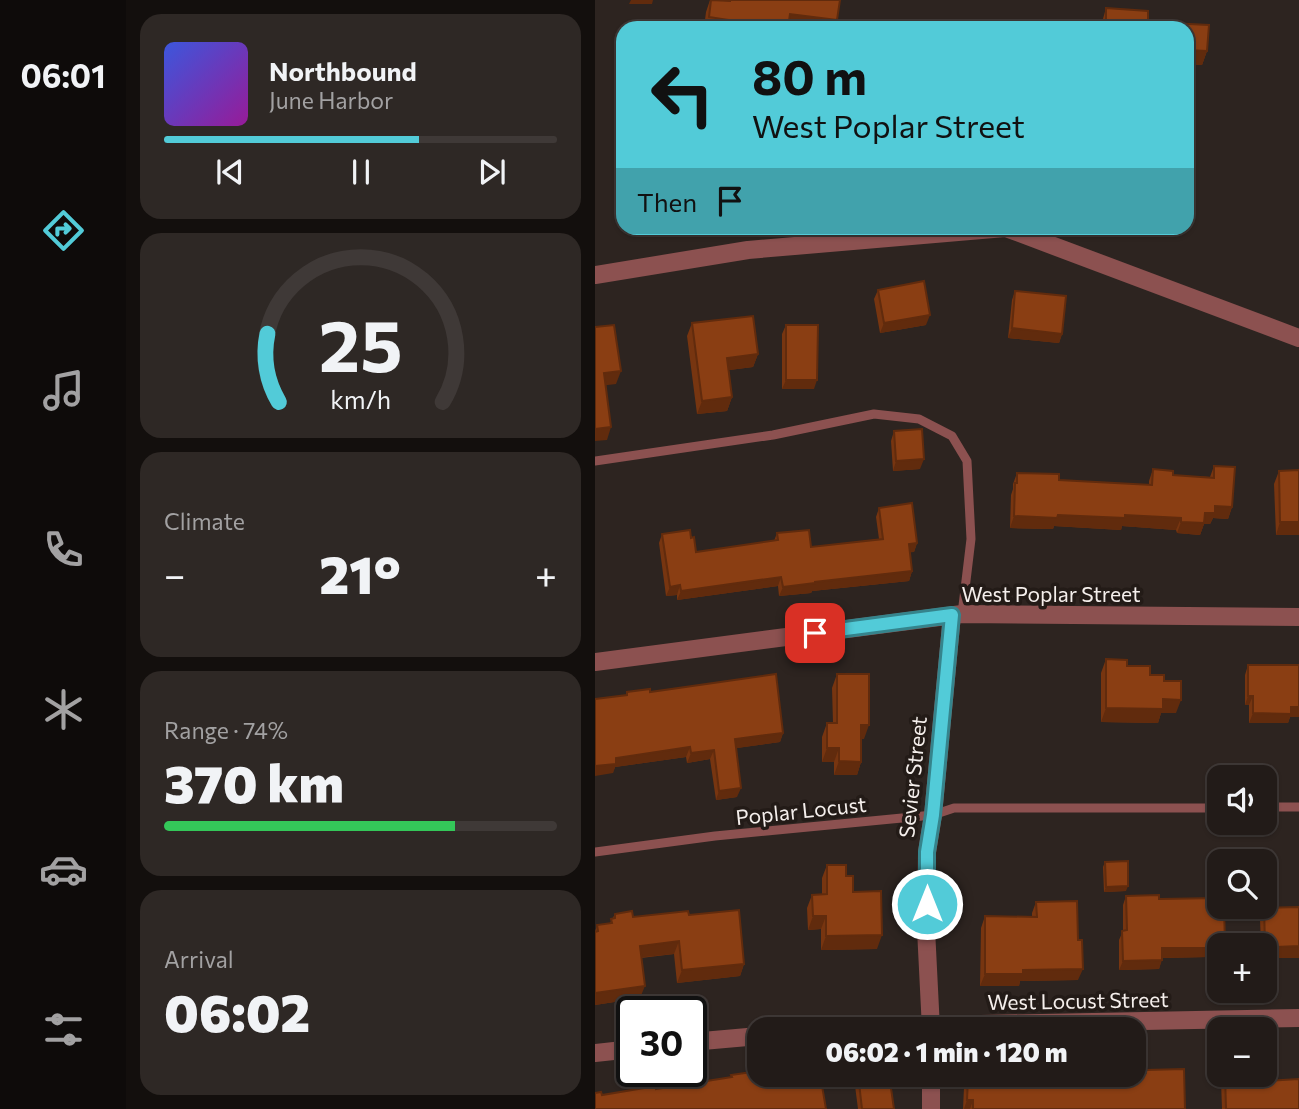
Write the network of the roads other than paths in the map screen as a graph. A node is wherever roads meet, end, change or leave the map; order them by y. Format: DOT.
graph roads {
  1 [pos="924,235"];
  2 [pos="1025,235"];
  3 [pos="595,275"];
  4 [pos="1299,338"];
  5 [pos="595,461"];
  6 [pos="957,614"];
  7 [pos="1299,617"];
  8 [pos="595,662"];
  9 [pos="1277,807"];
  10 [pos="1299,807"];
  11 [pos="1207,808"];
  12 [pos="933,815"];
  13 [pos="595,852"];
  14 [pos="930,1017"];
  15 [pos="1299,1018"];
  16 [pos="1146,1022"];
  17 [pos="747,1037"];
  18 [pos="707,1041"];
  19 [pos="616,1051"];
  20 [pos="595,1053"];
  21 [pos="931,1087"];
  22 [pos="931,1109"];
  1 -- 3 [label="street"];
  2 -- 4 [label="street"];
  5 -- 6 [label="lane"];
  6 -- 7 [label="street, West Poplar Street"];
  6 -- 8 [label="street, West Poplar Street"];
  6 -- 12 [label="street, Sevier Street"];
  9 -- 10 [label="lane"];
  11 -- 12 [label="lane, Poplar Locust"];
  12 -- 13 [label="lane, Poplar Locust"];
  12 -- 14 [label="street, Sevier Street"];
  15 -- 16 [label="street, West Locust Street"];
  17 -- 18 [label="street"];
  19 -- 20 [label="street"];
  21 -- 22 [label="street"];
}
